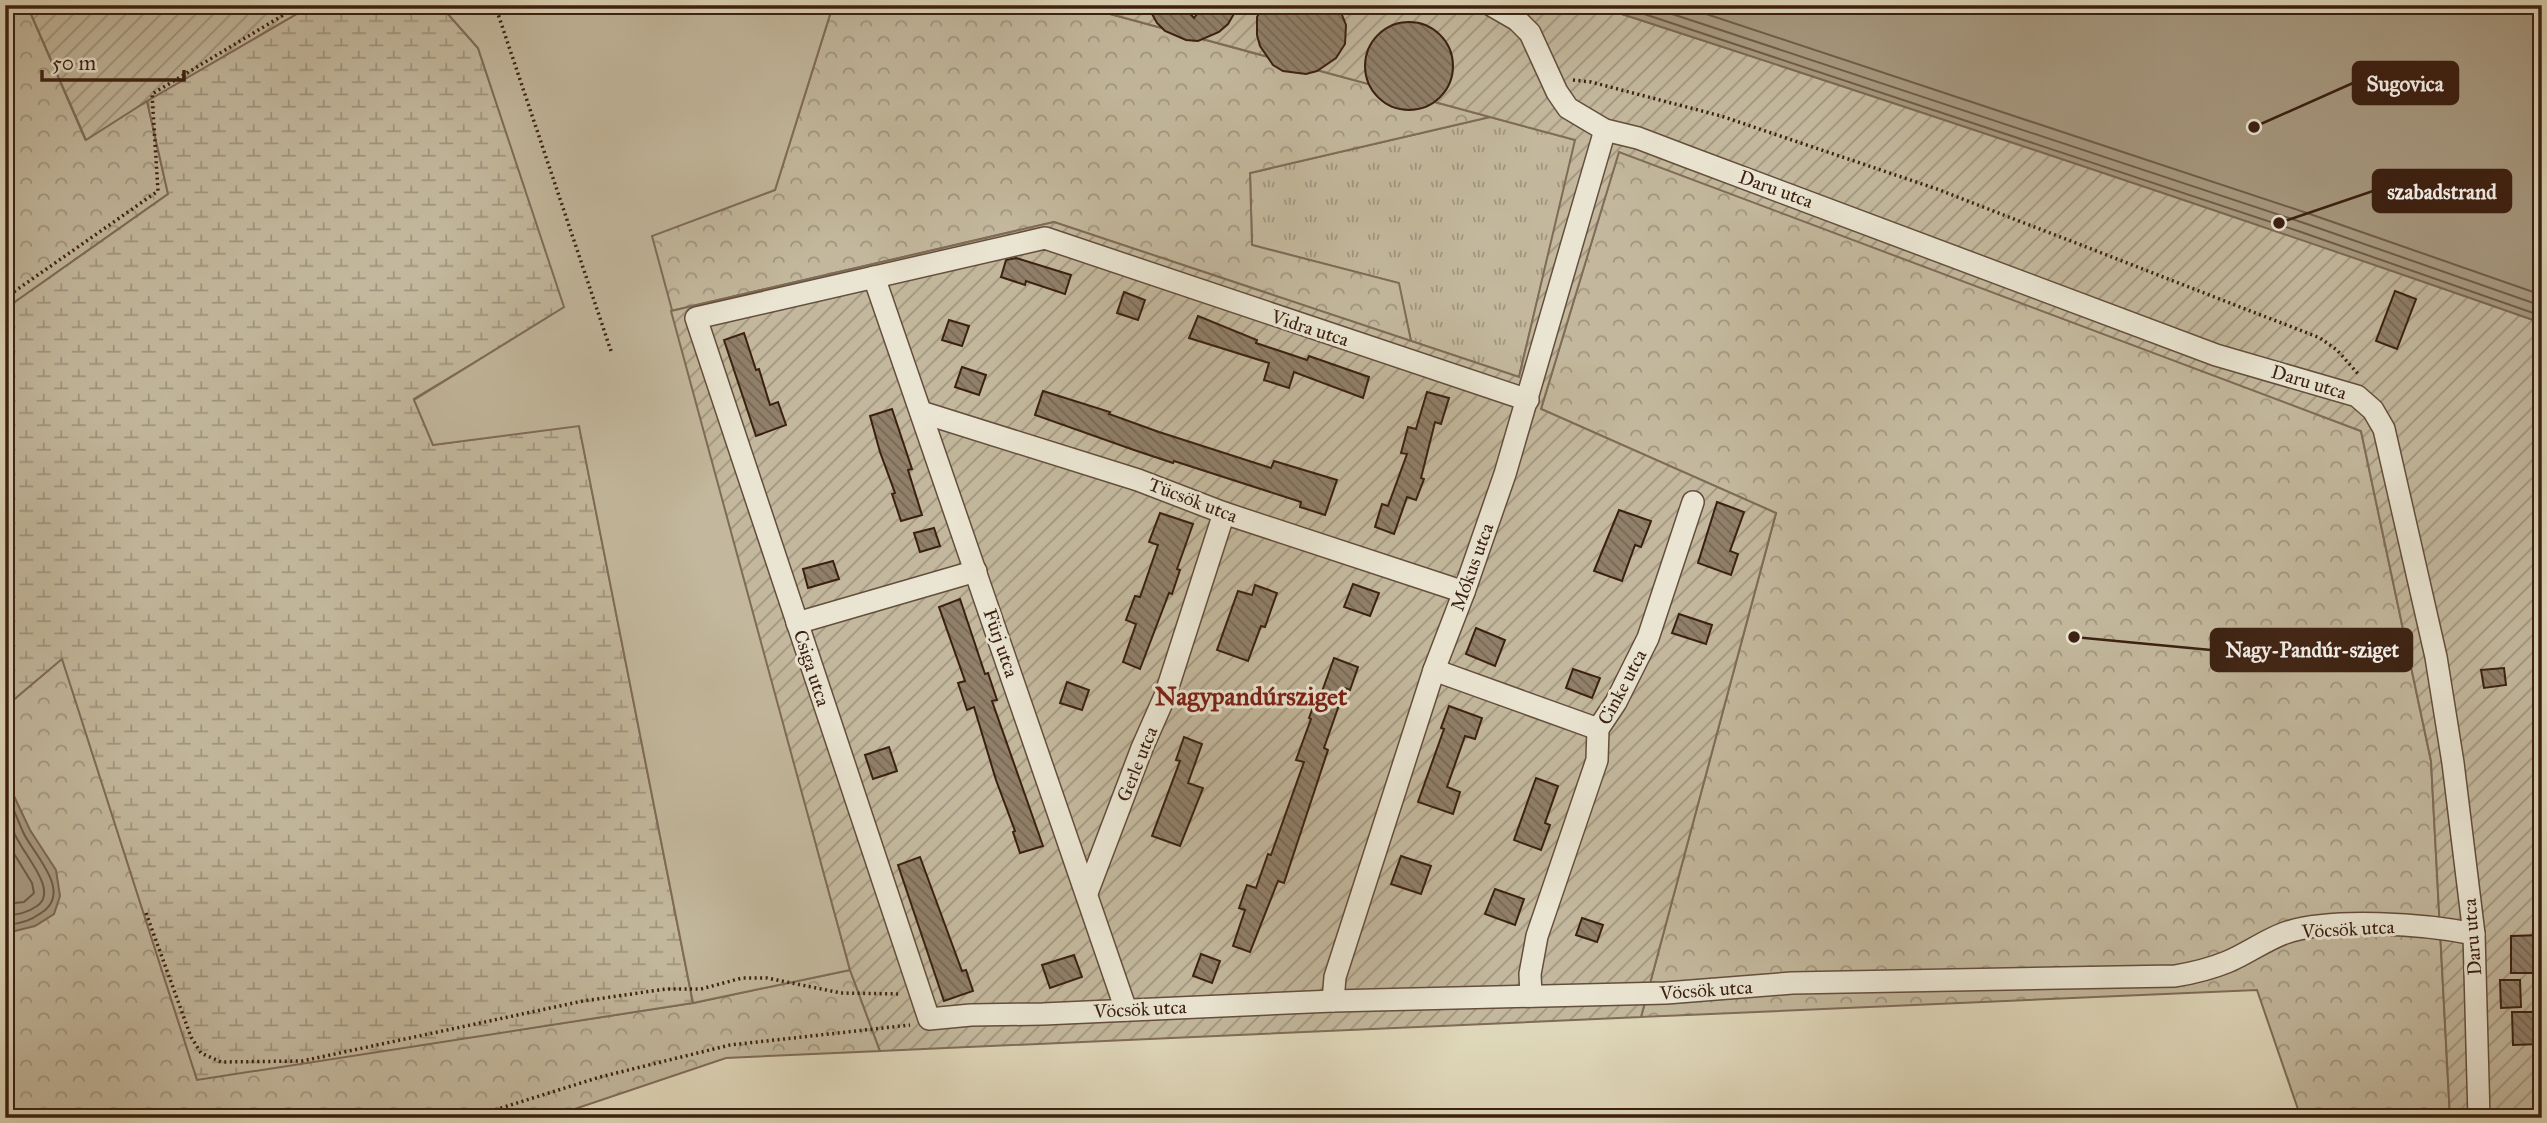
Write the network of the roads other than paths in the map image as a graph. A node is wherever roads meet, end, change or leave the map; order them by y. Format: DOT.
graph roads {
  1 [pos="1491,5"];
  2 [pos="1605,130"];
  3 [pos="874,277"];
  4 [pos="696,318"];
  5 [pos="1528,400"];
  6 [pos="921,412"];
  7 [pos="1693,502"];
  8 [pos="1224,513"];
  9 [pos="976,571"];
  10 [pos="1464,592"];
  11 [pos="797,623"];
  12 [pos="1434,670"];
  13 [pos="1598,729"];
  14 [pos="1087,893"];
  15 [pos="2474,934"];
  16 [pos="1531,996"];
  17 [pos="1333,1001"];
  18 [pos="1126,1010"];
  19 [pos="929,1019"];
  20 [pos="2479,1118"];
  1 -- 2 [label="street, Daru utca"];
  2 -- 5 [label="street, Mókus utca"];
  2 -- 15 [label="street, Daru utca"];
  3 -- 4 [label="street, Vidra utca"];
  3 -- 5 [label="street, Vidra utca"];
  3 -- 6 [label="street, Fürj utca"];
  4 -- 11 [label="street, Csiga utca"];
  5 -- 10 [label="street, Mókus utca"];
  6 -- 8 [label="street, Tücsök utca"];
  6 -- 9 [label="street, Fürj utca"];
  7 -- 13 [label="street, Cinke utca"];
  8 -- 10 [label="street, Tücsök utca"];
  8 -- 14 [label="street, Gerle utca"];
  9 -- 11 [label="street"];
  9 -- 14 [label="street, Fürj utca"];
  10 -- 12 [label="street, Mókus utca"];
  11 -- 19 [label="street, Csiga utca"];
  12 -- 13 [label="street"];
  12 -- 17 [label="street, Mókus utca"];
  13 -- 16 [label="street, Cinke utca"];
  14 -- 18 [label="street, Fürj utca"];
  15 -- 16 [label="street, Vöcsök utca"];
  15 -- 20 [label="street, Daru utca"];
  16 -- 17 [label="street, Vöcsök utca"];
  17 -- 18 [label="street, Vöcsök utca"];
  18 -- 19 [label="street, Vöcsök utca"];
}
